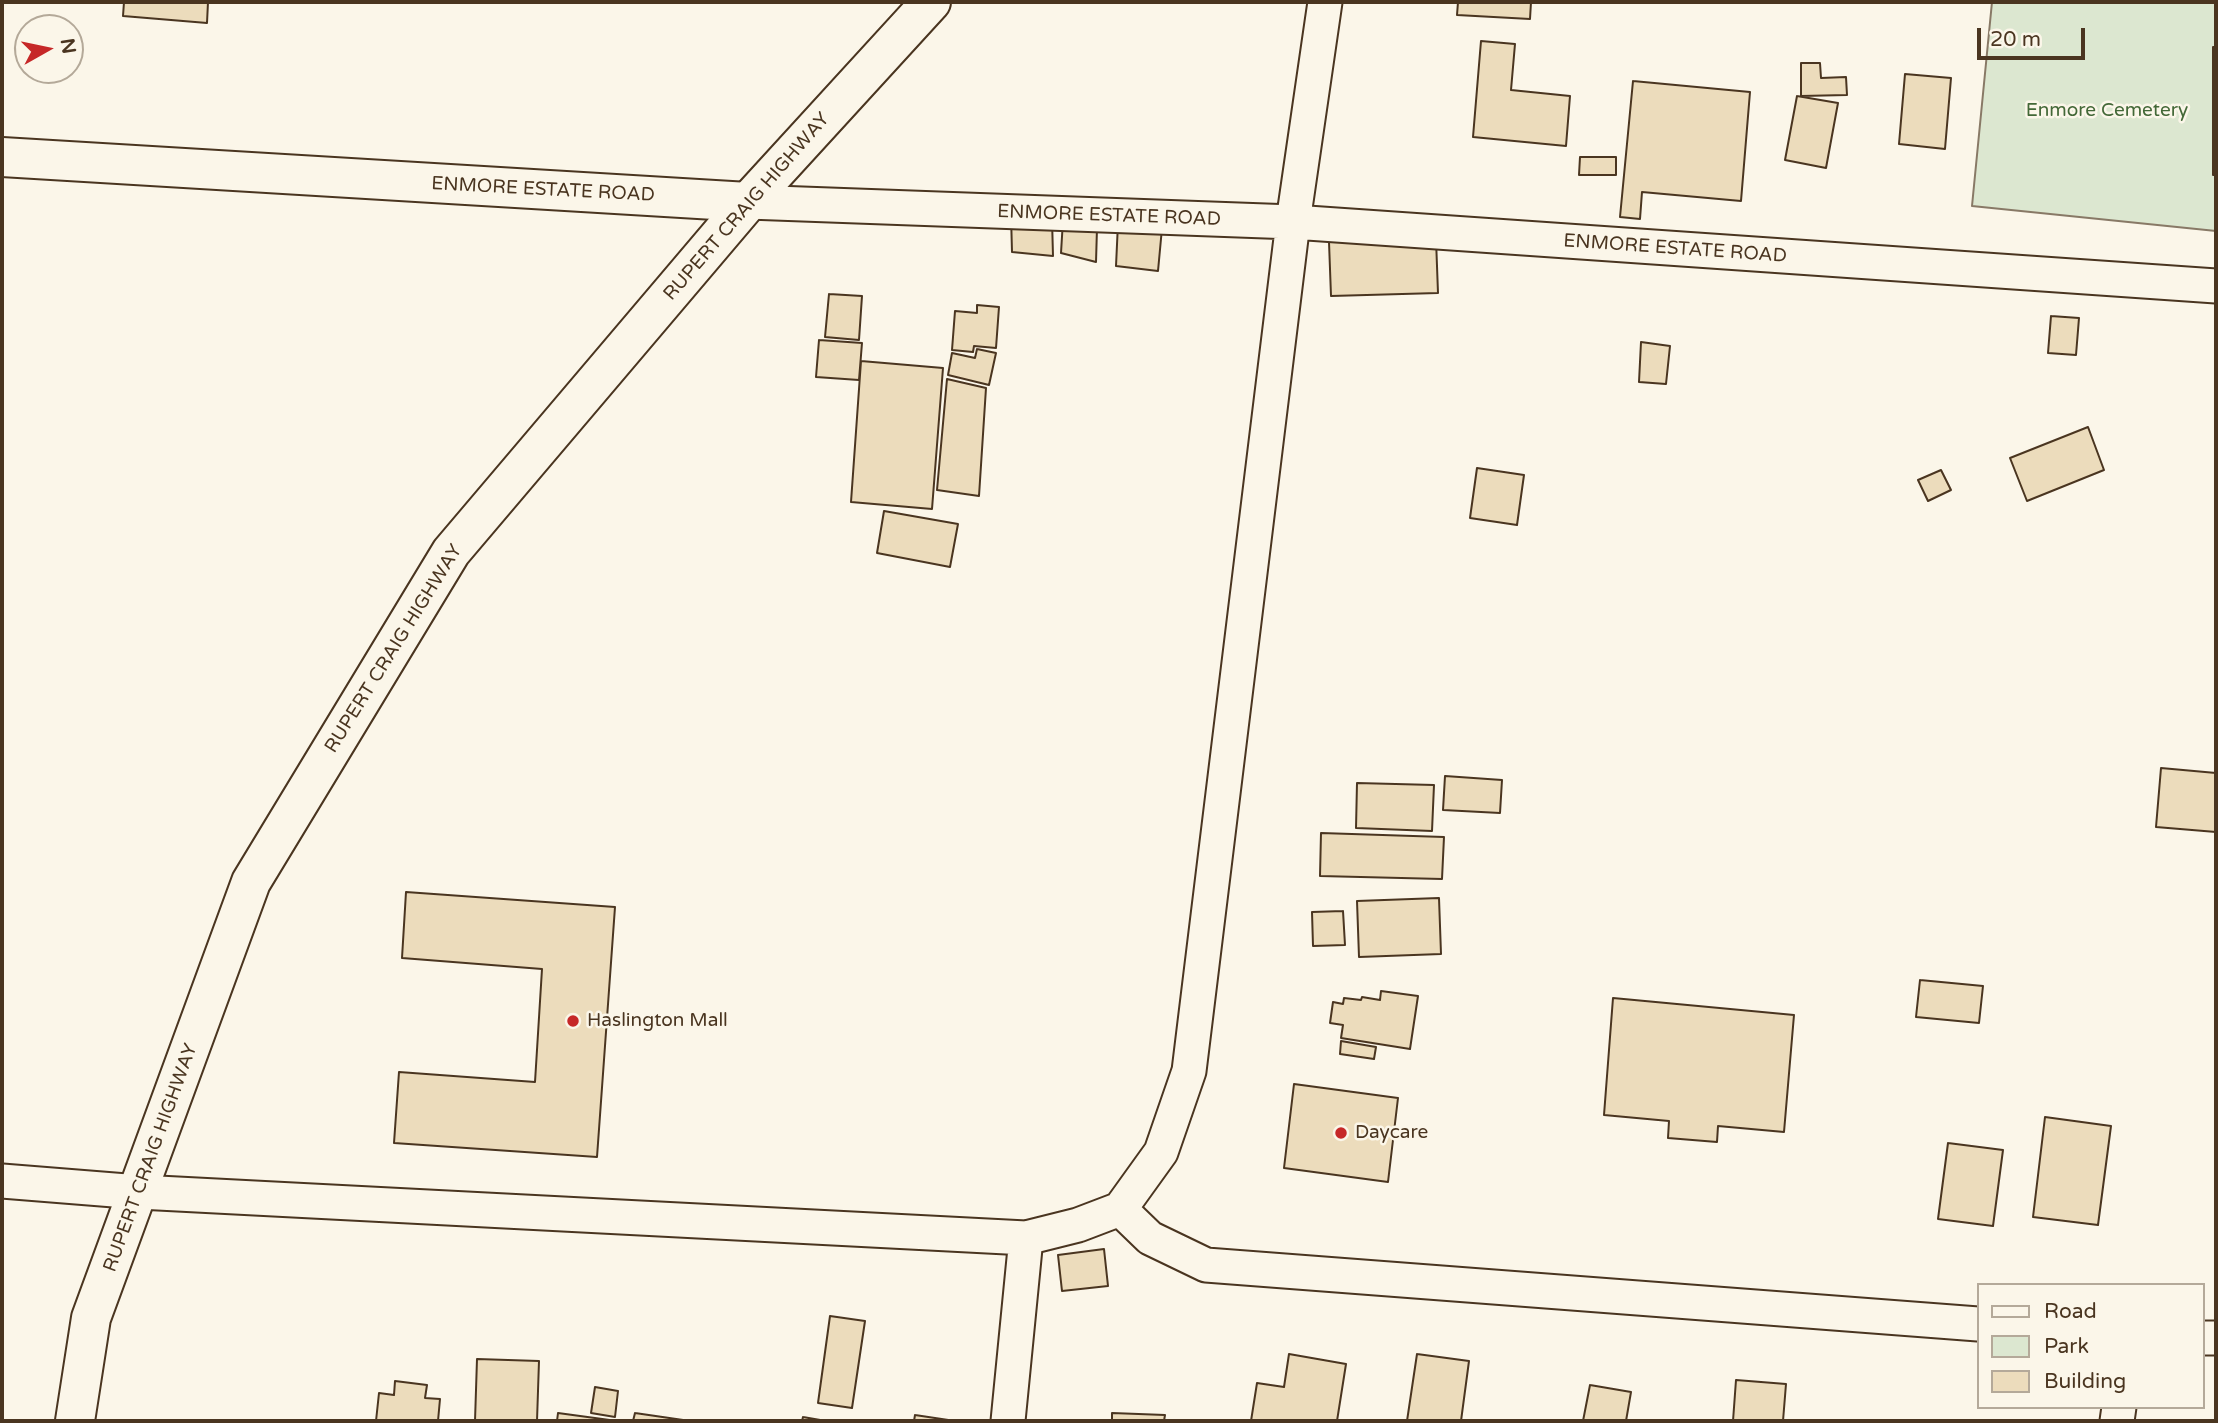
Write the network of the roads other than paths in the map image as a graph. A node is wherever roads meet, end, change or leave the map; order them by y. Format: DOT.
graph roads {
  1 [pos="931,2"];
  2 [pos="1325,2"];
  3 [pos="2,158"];
  4 [pos="748,202"];
  5 [pos="1293,222"];
  6 [pos="2216,286"];
  7 [pos="2,1181"];
  8 [pos="139,1192"];
  9 [pos="1120,1209"];
  10 [pos="1026,1238"];
  11 [pos="1976,1324"];
  12 [pos="75,1421"];
  13 [pos="1008,1421"];
  1 -- 4 [label="main road, RUPERT CRAIG HIGHWAY"];
  2 -- 5 [label="street"];
  3 -- 4 [label="main road, ENMORE ESTATE ROAD"];
  4 -- 5 [label="street, ENMORE ESTATE ROAD"];
  4 -- 8 [label="main road, RUPERT CRAIG HIGHWAY"];
  5 -- 6 [label="street, ENMORE ESTATE ROAD"];
  5 -- 9 [label="street"];
  7 -- 8 [label="street"];
  8 -- 10 [label="street"];
  8 -- 12 [label="main road, RUPERT CRAIG HIGHWAY"];
  9 -- 10 [label="street"];
  9 -- 11 [label="street"];
  10 -- 13 [label="street"];
}
